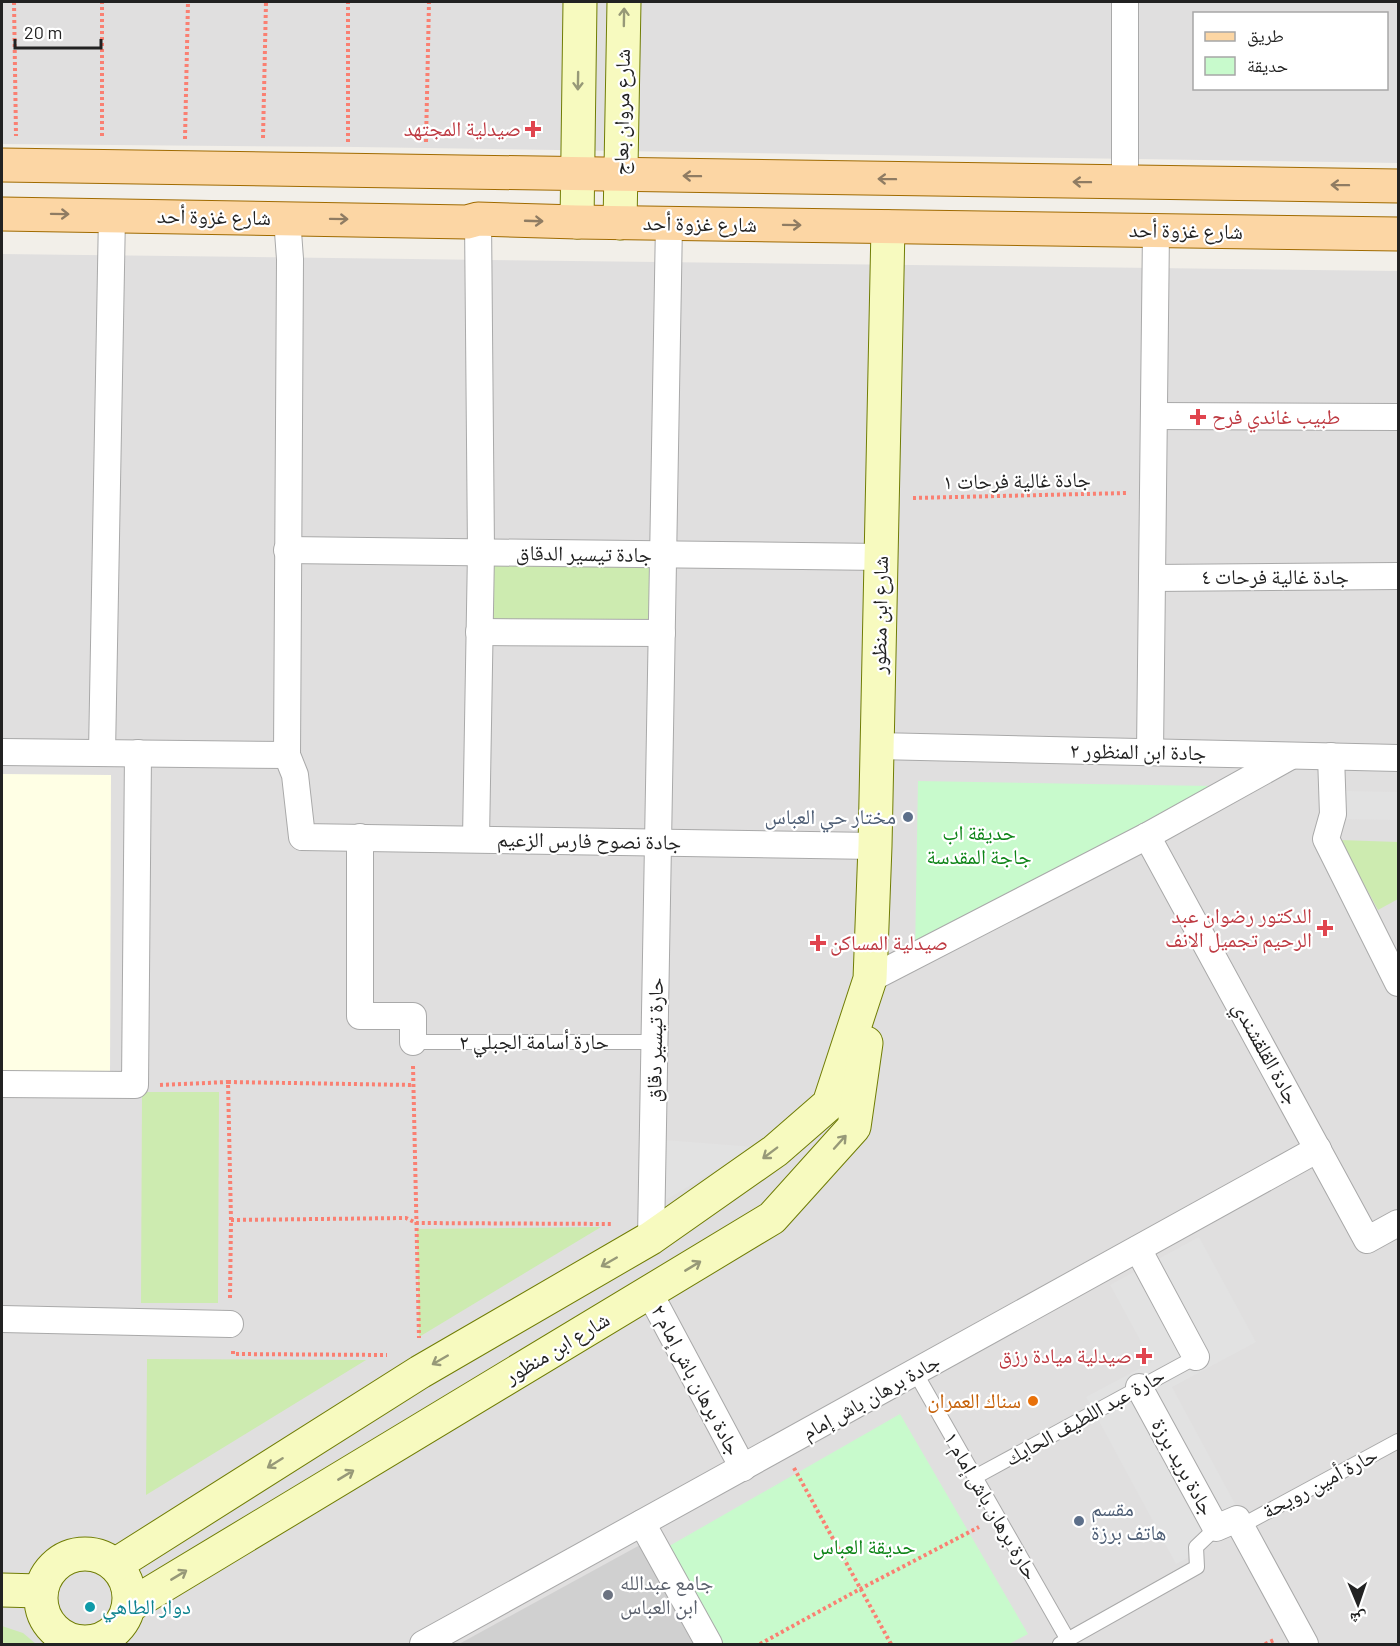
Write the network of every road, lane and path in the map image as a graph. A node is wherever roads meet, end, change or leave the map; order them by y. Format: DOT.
graph roads {
  1 [pos="14,2"];
  2 [pos="102,2"];
  3 [pos="188,2"];
  4 [pos="266,2"];
  5 [pos="348,2"];
  6 [pos="429,2"];
  7 [pos="580,2"];
  8 [pos="624,2"];
  9 [pos="1125,2"];
  10 [pos="9,165"];
  11 [pos="102,167"];
  12 [pos="185,168"];
  13 [pos="262,169"];
  14 [pos="348,170"];
  15 [pos="426,172"];
  16 [pos="577,174"];
  17 [pos="621,175"];
  18 [pos="1125,182"];
  19 [pos="1398,186"];
  20 [pos="2,214"];
  21 [pos="112,215"];
  22 [pos="287,218"];
  23 [pos="478,219"];
  24 [pos="577,222"];
  25 [pos="620,223"];
  26 [pos="669,224"];
  27 [pos="888,227"];
  28 [pos="1156,231"];
  29 [pos="1398,234"];
  30 [pos="1154,416"];
  31 [pos="1398,417"];
  32 [pos="1153,492"];
  33 [pos="882,499"];
  34 [pos="287,550"];
  35 [pos="481,552"];
  36 [pos="663,555"];
  37 [pos="881,557"];
  38 [pos="1398,576"];
  39 [pos="1152,578"];
  40 [pos="479,632"];
  41 [pos="662,633"];
  42 [pos="878,746"];
  43 [pos="2,752"];
  44 [pos="1150,752"];
  45 [pos="102,753"];
  46 [pos="138,753"];
  47 [pos="287,755"];
  48 [pos="1291,756"];
  49 [pos="1331,756"];
  50 [pos="1398,758"];
  51 [pos="1147,836"];
  52 [pos="360,837"];
  53 [pos="476,839"];
  54 [pos="658,842"];
  55 [pos="875,846"];
  56 [pos="1398,983"];
  57 [pos="866,990"];
  58 [pos="412,1042"];
  59 [pos="655,1042"];
  60 [pos="228,1082"];
  61 [pos="2,1084"];
  62 [pos="135,1085"];
  63 [pos="414,1085"];
  64 [pos="1318,1149"];
  65 [pos="231,1220"];
  66 [pos="416,1223"];
  67 [pos="1398,1223"];
  68 [pos="652,1231"];
  69 [pos="1138,1249"];
  70 [pos="649,1292"];
  71 [pos="2,1319"];
  72 [pos="230,1324"];
  73 [pos="1196,1357"];
  74 [pos="420,1363"];
  75 [pos="915,1372"];
  76 [pos="1139,1387"];
  77 [pos="1398,1443"];
  78 [pos="782,1446"];
  79 [pos="743,1468"];
  80 [pos="975,1477"];
  81 [pos="998,1518"];
  82 [pos="642,1523"];
  83 [pos="1228,1527"];
  84 [pos="115,1565"];
  85 [pos="860,1589"];
  86 [pos="2,1590"];
  87 [pos="40,1591"];
  88 [pos="129,1606"];
  89 [pos="1064,1642"];
  90 [pos="88,1643"];
  91 [pos="423,1644"];
  92 [pos="709,1644"];
  93 [pos="760,1644"];
  94 [pos="891,1644"];
  95 [pos="1305,1644"];
  1 -- 10 [label="path"];
  2 -- 11 [label="path"];
  3 -- 12 [label="path"];
  4 -- 13 [label="path"];
  5 -- 14 [label="path"];
  6 -- 15 [label="path"];
  7 -- 16 [label="main road, شارع مروان بعاج, one-way"];
  17 -- 8 [label="main road, شارع مروان بعاج, one-way"];
  9 -- 18 [label="street"];
  10 -- 11 [label="main road"];
  11 -- 12 [label="main road"];
  12 -- 13 [label="main road"];
  13 -- 14 [label="main road"];
  14 -- 15 [label="main road"];
  15 -- 16 [label="main road"];
  16 -- 17 [label="main road"];
  16 -- 24 [label="main road, شارع مروان بعاج"];
  18 -- 17 [label="main road, one-way"];
  17 -- 25 [label="main road, شارع مروان بعاج"];
  19 -- 18 [label="main road, one-way"];
  20 -- 21 [label="main road, شارع غزوة أحد, one-way"];
  21 -- 22 [label="main road, شارع غزوة أحد"];
  21 -- 45 [label="street"];
  22 -- 23 [label="main road, شارع غزوة أحد, one-way"];
  22 -- 34 [label="street"];
  23 -- 24 [label="main road, شارع غزوة أحد, one-way"];
  23 -- 35 [label="street"];
  24 -- 25 [label="main road, شارع غزوة أحد"];
  25 -- 26 [label="main road, شارع غزوة أحد"];
  26 -- 27 [label="main road, شارع غزوة أحد, one-way"];
  26 -- 36 [label="street, حارة تيسير دقاق"];
  27 -- 28 [label="main road, شارع غزوة أحد"];
  27 -- 33 [label="main road, شارع ابن منظور"];
  28 -- 29 [label="main road, شارع غزوة أحد"];
  28 -- 30 [label="street"];
  30 -- 31 [label="street"];
  30 -- 32 [label="street"];
  32 -- 33 [label="path, جادة غالية فرحات ١"];
  32 -- 39 [label="street"];
  33 -- 37 [label="main road, شارع ابن منظور"];
  34 -- 35 [label="street, جادة تيسير الدقاق"];
  34 -- 47 [label="street"];
  35 -- 36 [label="street, جادة تيسير الدقاق"];
  35 -- 40 [label="street"];
  36 -- 37 [label="street, جادة تيسير الدقاق"];
  36 -- 41 [label="street, حارة تيسير دقاق"];
  37 -- 42 [label="main road, شارع ابن منظور"];
  38 -- 39 [label="street, جادة غالية فرحات ٤"];
  39 -- 44 [label="street"];
  40 -- 41 [label="street"];
  40 -- 53 [label="street"];
  41 -- 54 [label="street, حارة تيسير دقاق"];
  42 -- 44 [label="street, جادة ابن المنظور ٢"];
  42 -- 55 [label="main road, شارع ابن منظور"];
  43 -- 45 [label="street"];
  44 -- 48 [label="street, جادة ابن المنظور ٢"];
  45 -- 46 [label="street"];
  46 -- 47 [label="street"];
  46 -- 62 [label="street"];
  47 -- 52 [label="street, جادة نصوح فارس الزعيم"];
  48 -- 49 [label="street, جادة ابن المنظور ٢"];
  48 -- 51 [label="street"];
  49 -- 50 [label="street, جادة ابن المنظور ٢"];
  49 -- 56 [label="street"];
  51 -- 57 [label="street"];
  51 -- 64 [label="street, جادة القلقشندي"];
  52 -- 53 [label="street, جادة نصوح فارس الزعيم"];
  52 -- 58 [label="street"];
  53 -- 54 [label="street, جادة نصوح فارس الزعيم"];
  54 -- 55 [label="street, جادة نصوح فارس الزعيم"];
  54 -- 59 [label="street, حارة تيسير دقاق"];
  55 -- 57 [label="main road, شارع ابن منظور"];
  57 -- 68 [label="main road, شارع ابن منظور, one-way"];
  70 -- 57 [label="main road, شارع ابن منظور, one-way"];
  58 -- 59 [label="lane, حارة أسامة الجبلي ٢"];
  58 -- 63 [label="path"];
  59 -- 68 [label="street, حارة تيسير دقاق"];
  60 -- 62 [label="path"];
  60 -- 63 [label="path"];
  60 -- 65 [label="path"];
  61 -- 62 [label="street"];
  63 -- 66 [label="path"];
  64 -- 67 [label="street, جادة القلقشندي"];
  64 -- 69 [label="street, جادة برهان باش إمام"];
  65 -- 66 [label="path"];
  65 -- 72 [label="path"];
  66 -- 68 [label="path"];
  66 -- 74 [label="path"];
  68 -- 74 [label="main road, شارع ابن منظور, one-way"];
  69 -- 73 [label="street"];
  69 -- 75 [label="street, جادة برهان باش إمام"];
  70 -- 79 [label="street, جادة برهان باش إمام ٢"];
  88 -- 70 [label="main road, شارع ابن منظور, one-way"];
  71 -- 72 [label="street"];
  72 -- 74 [label="path"];
  73 -- 76 [label="lane, حارة عبد اللطيف الحايك"];
  74 -- 84 [label="main road, شارع ابن منظور, one-way"];
  75 -- 78 [label="street, جادة برهان باش إمام"];
  75 -- 80 [label="lane, حارة برهان باش إمام ١"];
  76 -- 80 [label="lane, حارة عبد اللطيف الحايك"];
  76 -- 83 [label="street, جادة بريد برزة"];
  77 -- 83 [label="lane, حارة أمين رويحة"];
  78 -- 79 [label="street, جادة برهان باش إمام"];
  78 -- 85 [label="path"];
  79 -- 82 [label="street, جادة برهان باش إمام"];
  80 -- 81 [label="lane, حارة برهان باش إمام ١"];
  81 -- 85 [label="path"];
  81 -- 89 [label="lane, حارة برهان باش إمام ١"];
  82 -- 91 [label="street, جادة برهان باش إمام"];
  82 -- 92 [label="street"];
  83 -- 89 [label="lane, حارة أمين رويحة"];
  83 -- 95 [label="street, جادة بريد برزة"];
  84 -- 87 [label="main road"];
  84 -- 88 [label="main road"];
  85 -- 93 [label="path"];
  85 -- 94 [label="path"];
  86 -- 87 [label="main road"];
  87 -- 90 [label="main road"];
  88 -- 90 [label="main road"];
}
